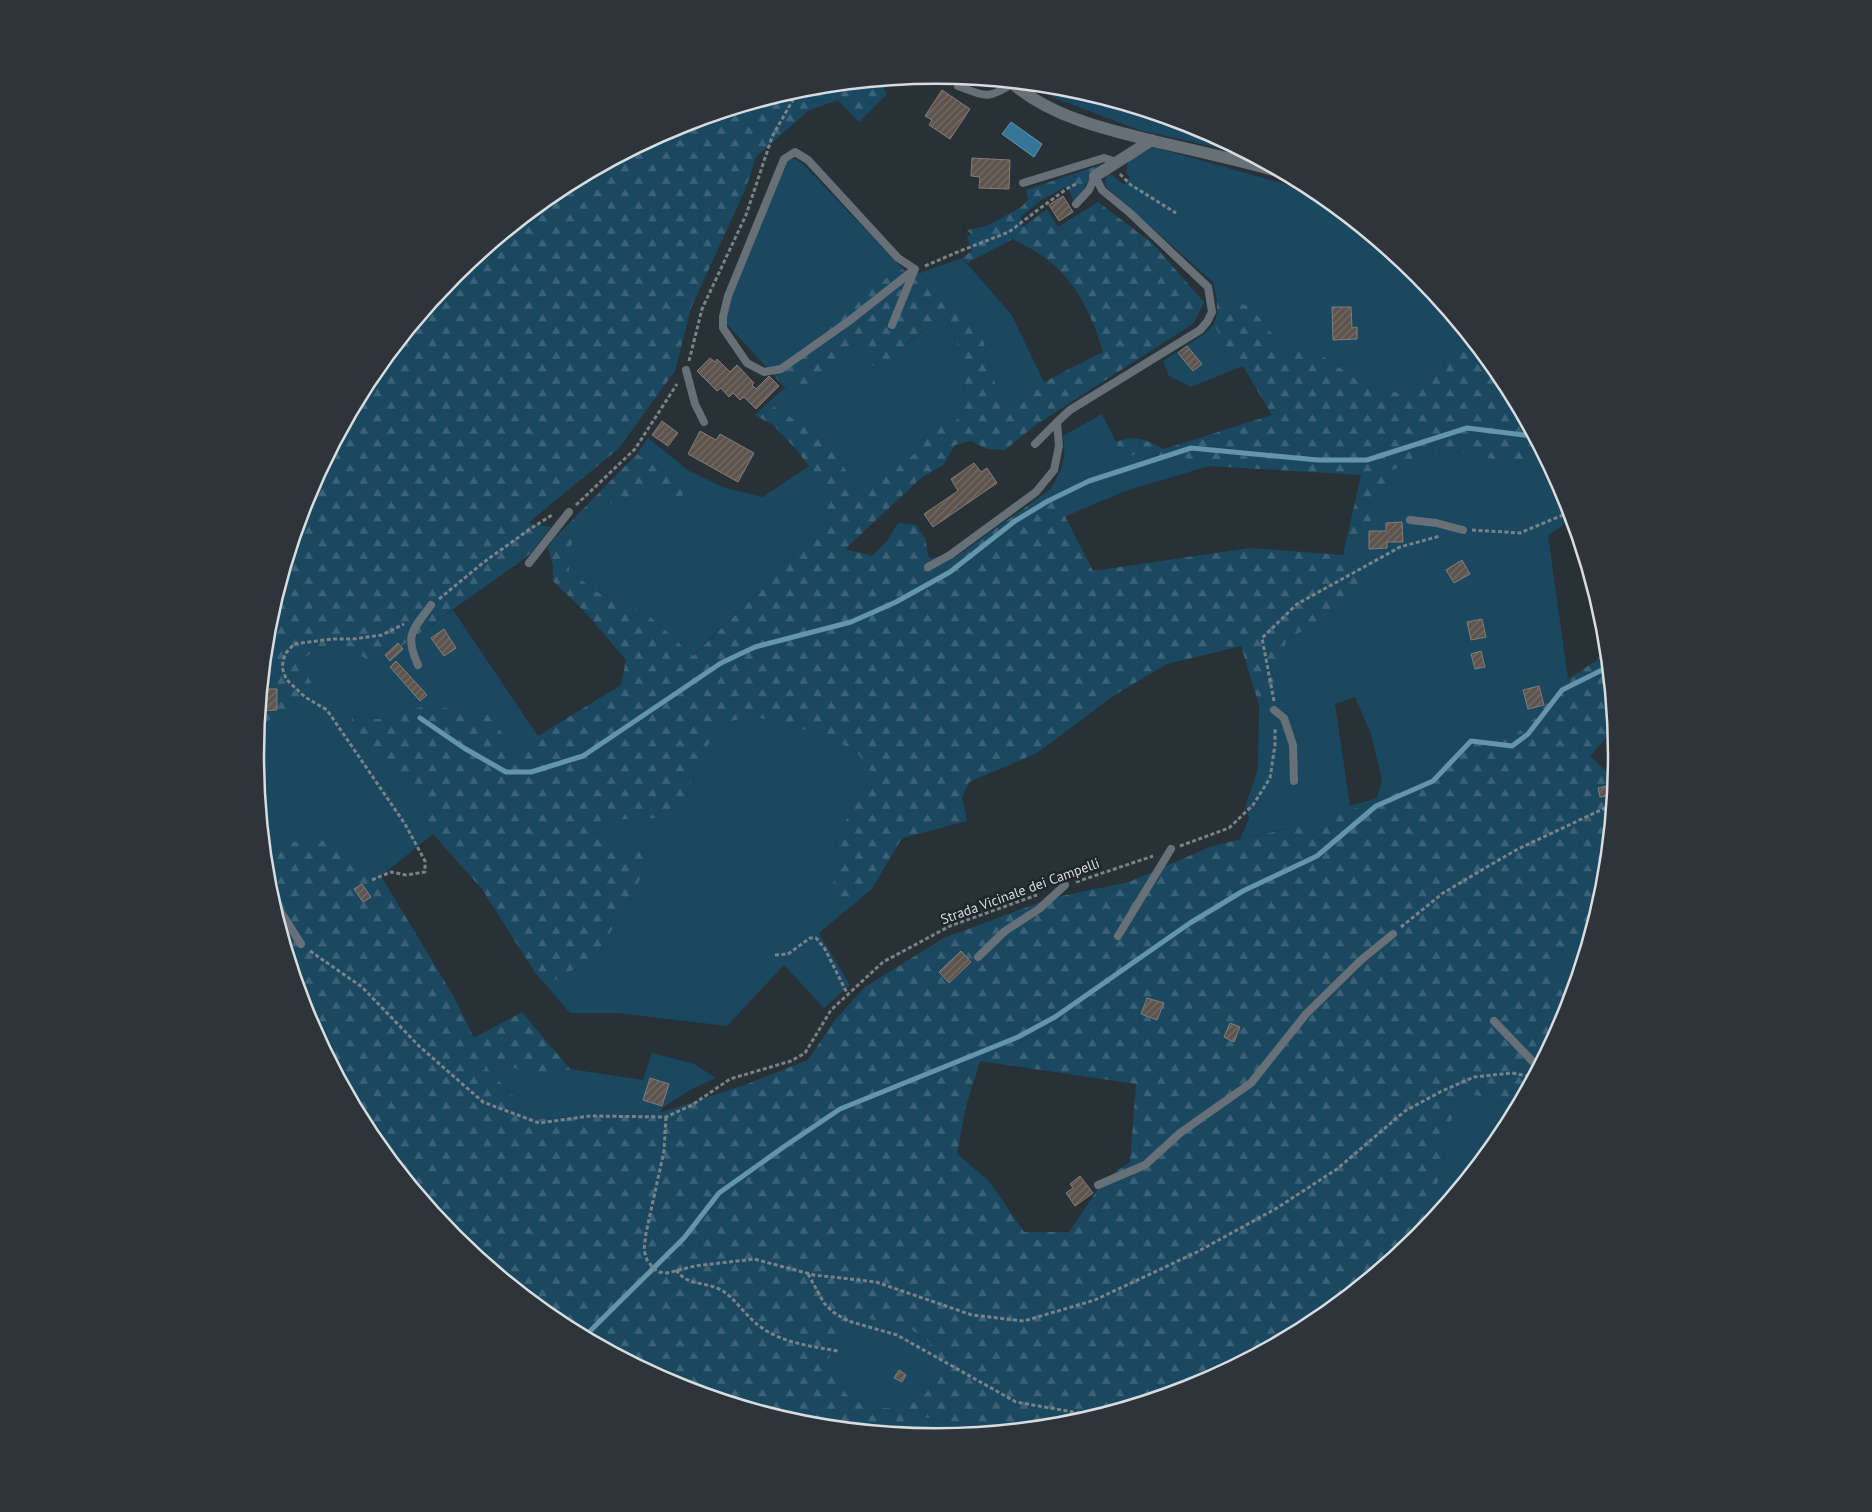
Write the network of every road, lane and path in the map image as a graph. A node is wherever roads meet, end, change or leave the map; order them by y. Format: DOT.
graph roads {
  1 [pos="958,86"];
  2 [pos="1004,88"];
  3 [pos="1022,90"];
  4 [pos="793,100"];
  5 [pos="1152,140"];
  6 [pos="1117,162"];
  7 [pos="1257,166"];
  8 [pos="1095,176"];
  9 [pos="1024,183"];
  10 [pos="1076,204"];
  11 [pos="1176,213"];
  12 [pos="914,269"];
  13 [pos="892,325"];
  14 [pos="686,370"];
  15 [pos="704,422"];
  16 [pos="1057,422"];
  17 [pos="1036,444"];
  18 [pos="569,512"];
  19 [pos="1563,515"];
  20 [pos="1410,520"];
  21 [pos="1463,530"];
  22 [pos="528,563"];
  23 [pos="928,567"];
  24 [pos="431,605"];
  25 [pos="408,621"];
  26 [pos="418,665"];
  27 [pos="1274,710"];
  28 [pos="1294,781"];
  29 [pos="1606,808"];
  30 [pos="1171,849"];
  31 [pos="372,880"];
  32 [pos="1064,886"];
  33 [pos="284,917"];
  34 [pos="1393,934"];
  35 [pos="1118,936"];
  36 [pos="301,944"];
  37 [pos="775,955"];
  38 [pos="978,957"];
  39 [pos="848,994"];
  40 [pos="1494,1021"];
  41 [pos="1534,1063"];
  42 [pos="1527,1076"];
  43 [pos="666,1118"];
  44 [pos="1098,1185"];
  45 [pos="676,1270"];
  46 [pos="808,1274"];
  47 [pos="838,1351"];
  48 [pos="1077,1413"];
  1 -- 2 [label="lane"];
  3 -- 5 [label="street"];
  4 -- 14 [label="path"];
  5 -- 6 [label="street"];
  5 -- 7 [label="street"];
  6 -- 8 [label="street"];
  6 -- 9 [label="lane"];
  6 -- 11 [label="path"];
  8 -- 10 [label="lane"];
  8 -- 12 [label="path"];
  8 -- 16 [label="lane"];
  12 -- 12 [label="lane"];
  12 -- 13 [label="lane"];
  14 -- 15 [label="lane"];
  14 -- 18 [label="path"];
  16 -- 17 [label="lane"];
  16 -- 23 [label="lane"];
  18 -- 22 [label="lane"];
  18 -- 24 [label="path"];
  19 -- 21 [label="path, Strada Vicinale dei Campelli"];
  20 -- 21 [label="lane"];
  21 -- 27 [label="path, Strada Vicinale dei Campelli"];
  24 -- 26 [label="lane"];
  25 -- 31 [label="path"];
  27 -- 28 [label="lane"];
  27 -- 30 [label="path, Strada Vicinale dei Campelli"];
  29 -- 34 [label="path"];
  30 -- 32 [label="path, Strada Vicinale dei Campelli"];
  30 -- 35 [label="lane"];
  32 -- 38 [label="lane"];
  32 -- 39 [label="path, Strada Vicinale dei Campelli"];
  33 -- 36 [label="lane"];
  34 -- 44 [label="lane"];
  36 -- 43 [label="path, Strada Vicinale dei Campelli"];
  37 -- 39 [label="path"];
  39 -- 43 [label="path, Strada Vicinale dei Campelli"];
  40 -- 41 [label="lane"];
  42 -- 46 [label="path"];
  43 -- 45 [label="path"];
  45 -- 46 [label="path"];
  45 -- 47 [label="path"];
  46 -- 48 [label="path"];
}
